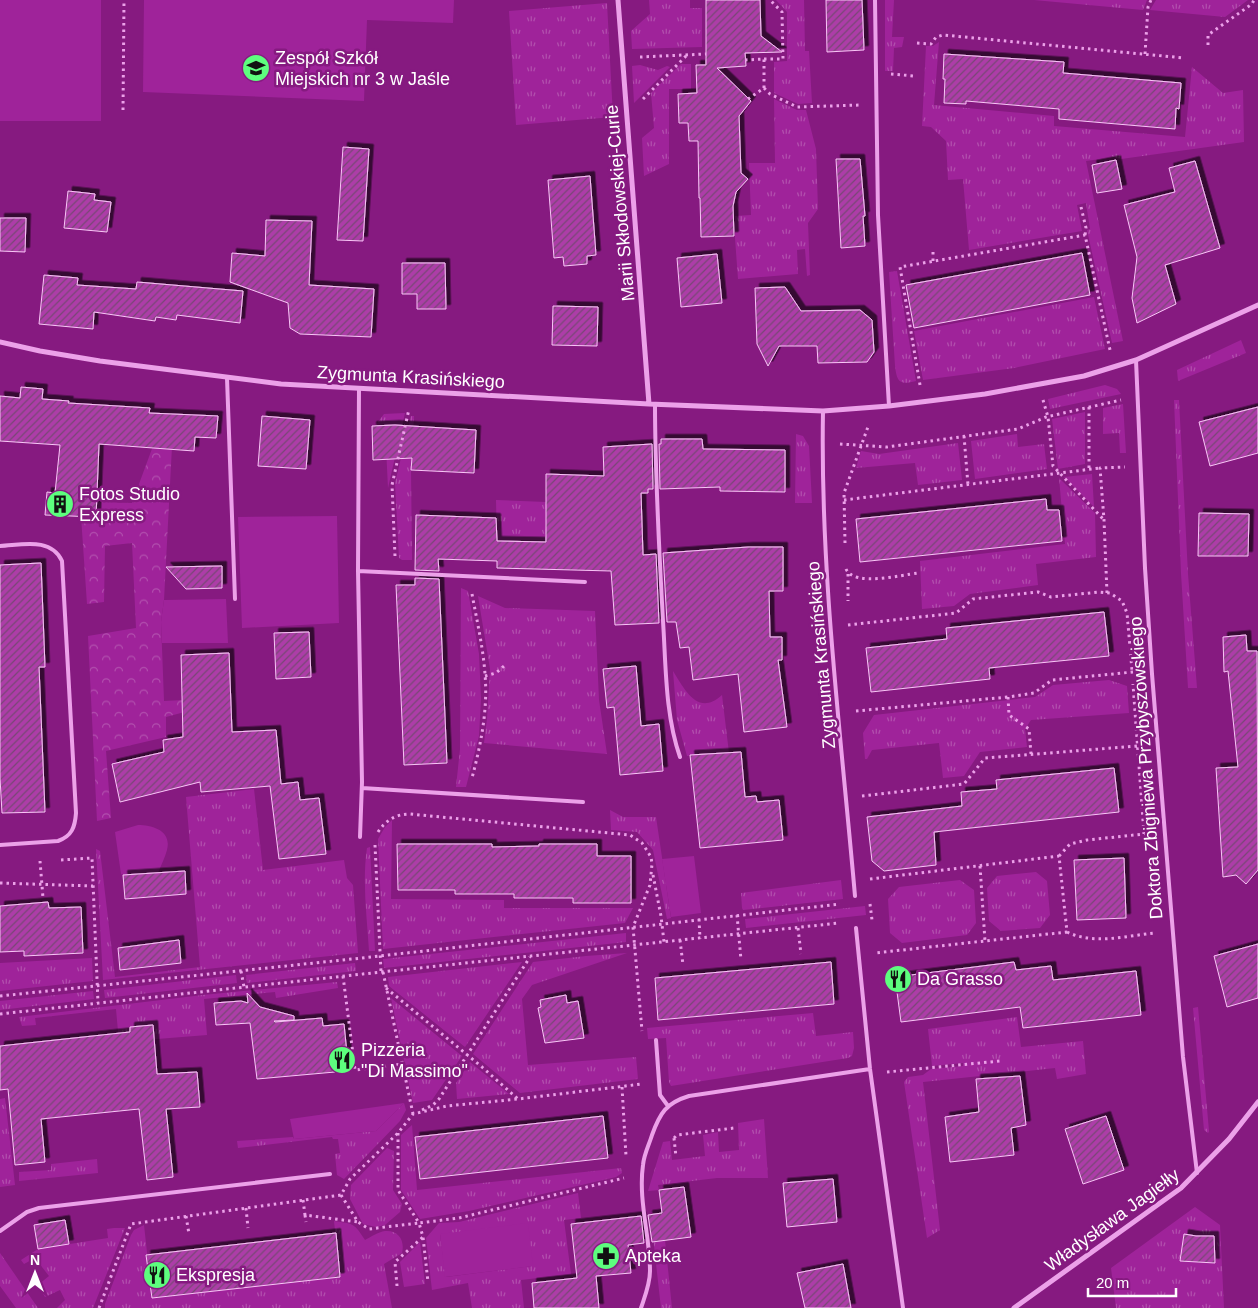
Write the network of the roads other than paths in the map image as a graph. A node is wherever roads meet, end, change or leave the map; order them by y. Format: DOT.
graph roads {
  1 [pos="875,0"];
  2 [pos="618,2"];
  3 [pos="1258,305"];
  4 [pos="0,342"];
  5 [pos="1136,360"];
  6 [pos="227,378"];
  7 [pos="359,389"];
  8 [pos="652,404"];
  9 [pos="889,406"];
  10 [pos="823,411"];
  11 [pos="0,546"];
  12 [pos="358,571"];
  13 [pos="585,582"];
  14 [pos="234,600"];
  15 [pos="680,757"];
  16 [pos="362,788"];
  17 [pos="582,802"];
  18 [pos="360,837"];
  19 [pos="0,845"];
  20 [pos="855,896"];
  21 [pos="856,928"];
  22 [pos="656,1040"];
  23 [pos="870,1069"];
  24 [pos="1258,1102"];
  25 [pos="668,1106"];
  26 [pos="1197,1173"];
  27 [pos="330,1174"];
  28 [pos="0,1230"];
  29 [pos="641,1308"];
  30 [pos="903,1308"];
  31 [pos="1014,1308"];
  1 -- 9 [label="lane"];
  2 -- 8 [label="street, Marii Skłodowskiej-Curie"];
  3 -- 5 [label="street, Zygmunta Krasińskiego"];
  4 -- 6 [label="street, Zygmunta Krasińskiego"];
  5 -- 9 [label="street, Zygmunta Krasińskiego"];
  5 -- 26 [label="lane, Doktora Zbigniewa Przybyszowskiego"];
  6 -- 7 [label="street, Zygmunta Krasińskiego"];
  6 -- 14 [label="lane"];
  7 -- 8 [label="street, Zygmunta Krasińskiego"];
  7 -- 12 [label="lane"];
  8 -- 10 [label="street, Zygmunta Krasińskiego"];
  8 -- 15 [label="lane"];
  9 -- 10 [label="street, Zygmunta Krasińskiego"];
  10 -- 20 [label="lane, Zygmunta Krasińskiego"];
  11 -- 19 [label="lane"];
  12 -- 13 [label="lane"];
  12 -- 16 [label="lane"];
  16 -- 17 [label="lane"];
  16 -- 18 [label="lane"];
  21 -- 23 [label="lane"];
  22 -- 25 [label="lane"];
  23 -- 25 [label="lane"];
  23 -- 30 [label="lane"];
  24 -- 26 [label="street, Władysława Jagiełły"];
  25 -- 29 [label="lane"];
  26 -- 31 [label="street, Władysława Jagiełły"];
  27 -- 28 [label="lane"];
}
